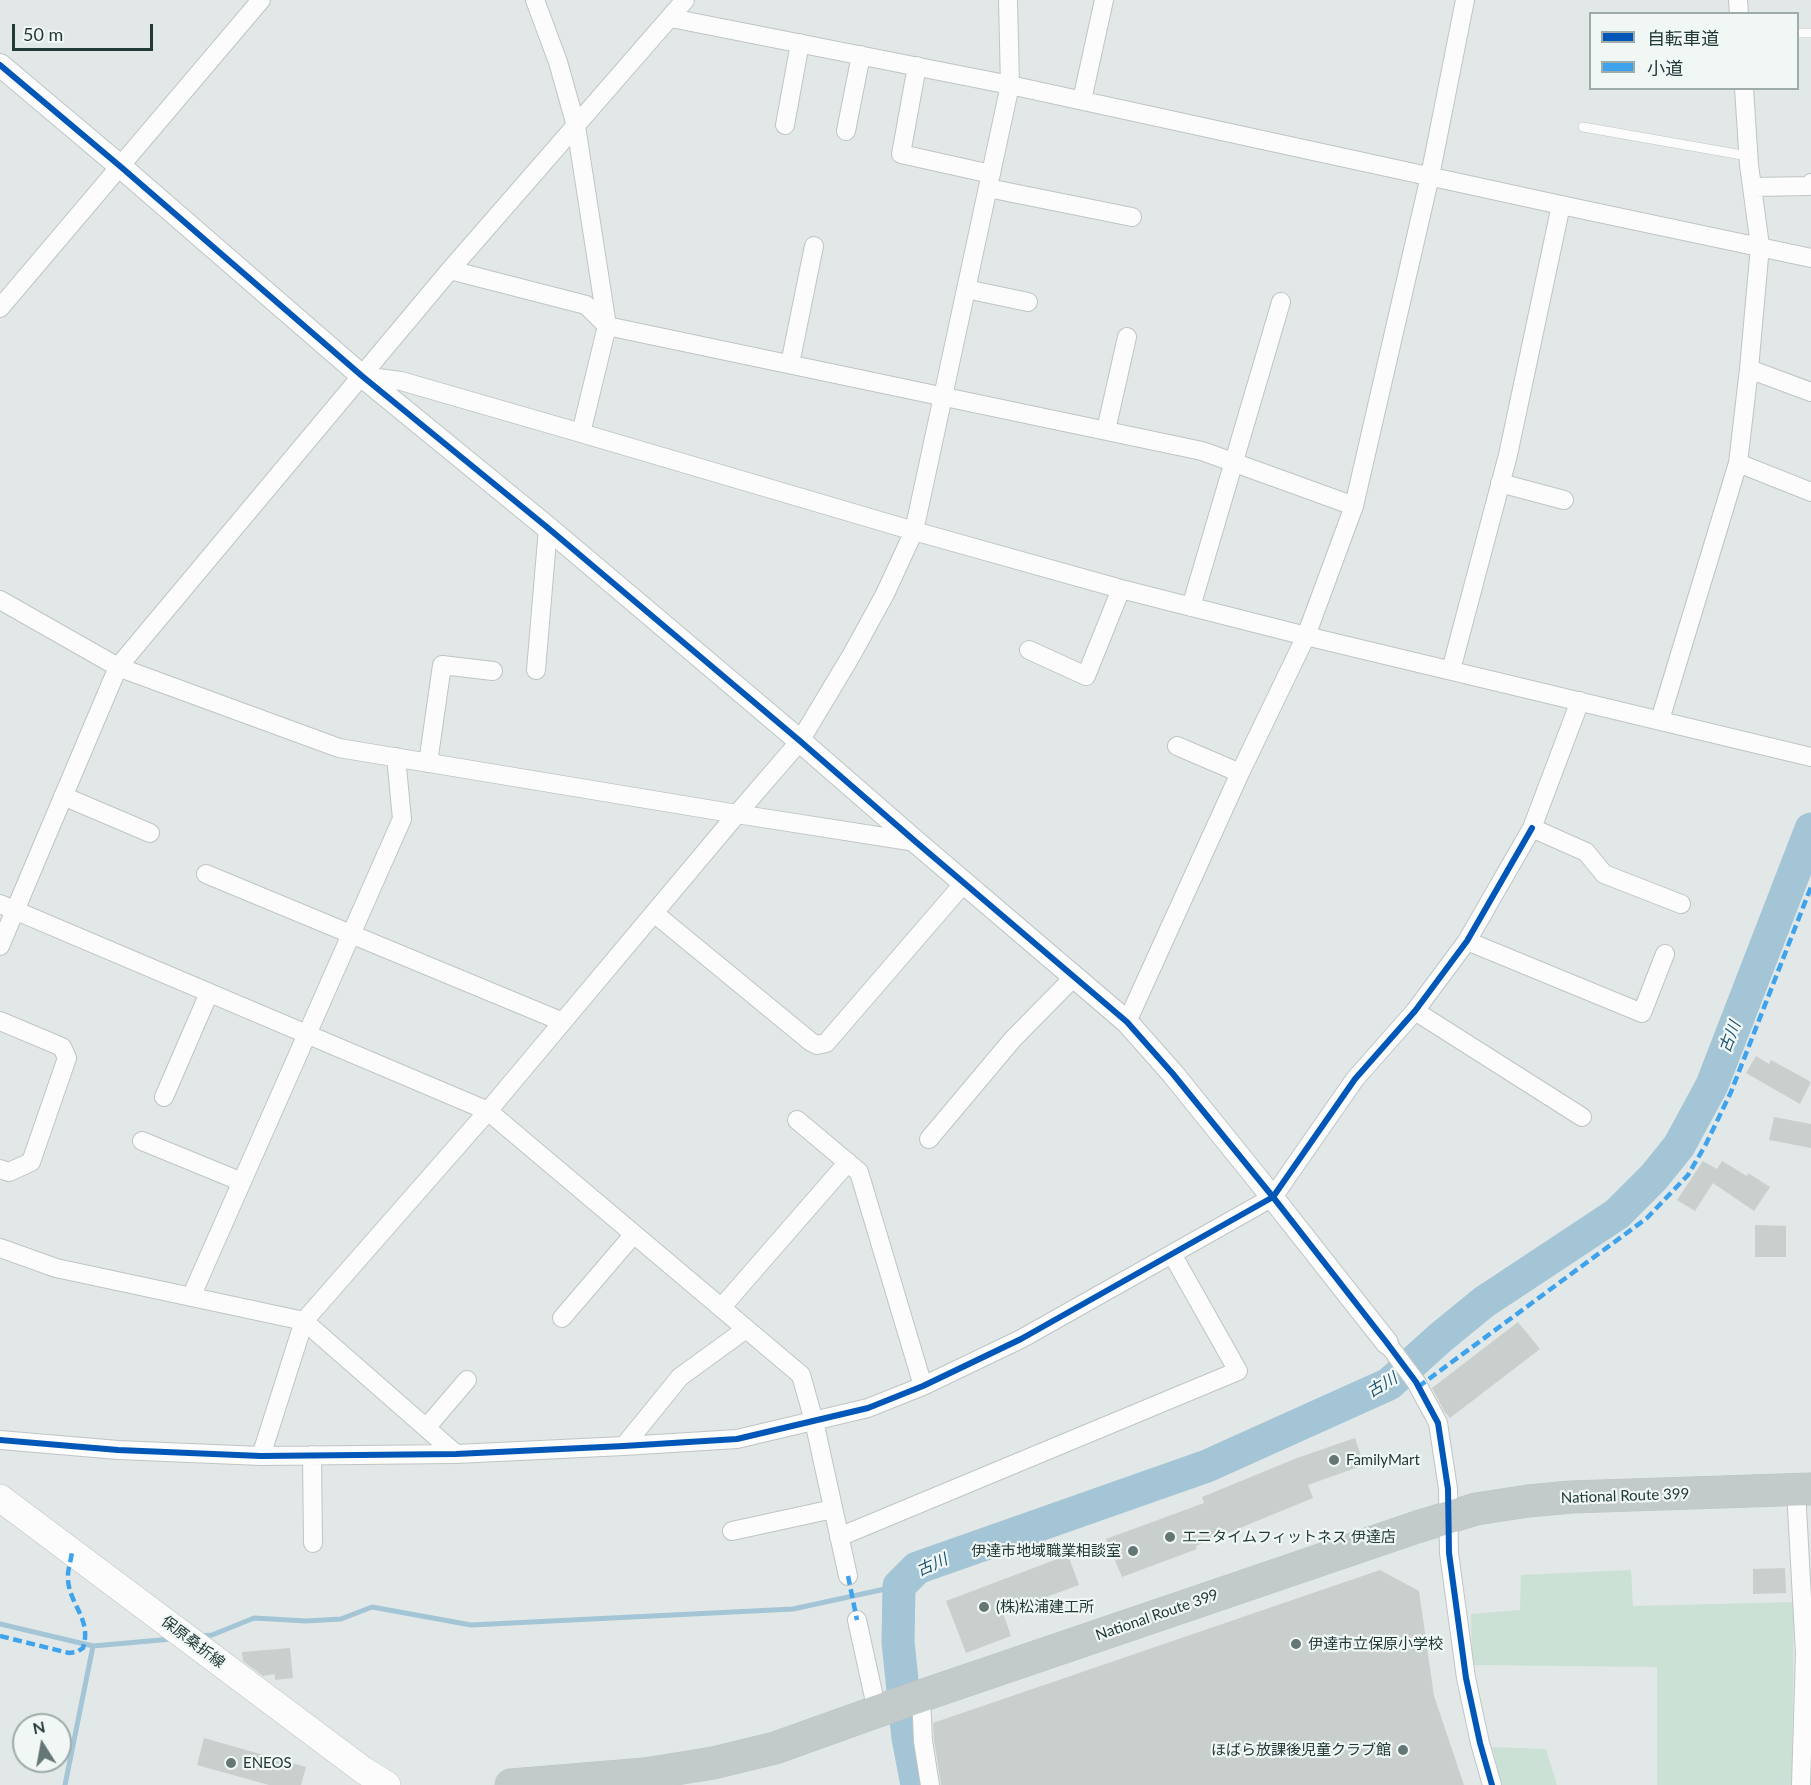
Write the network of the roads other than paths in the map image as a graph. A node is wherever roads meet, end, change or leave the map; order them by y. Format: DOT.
graph roads {
  1 [pos="261,0"];
  2 [pos="536,0"];
  3 [pos="685,0"];
  4 [pos="1008,0"];
  5 [pos="1104,0"];
  6 [pos="1465,0"];
  7 [pos="671,18"];
  8 [pos="800,43"];
  9 [pos="861,55"];
  10 [pos="0,65"];
  11 [pos="917,66"];
  12 [pos="1010,85"];
  13 [pos="1744,90"];
  14 [pos="1082,100"];
  15 [pos="785,125"];
  16 [pos="576,126"];
  17 [pos="1583,127"];
  18 [pos="846,131"];
  19 [pos="1748,156"];
  20 [pos="121,167"];
  21 [pos="1430,176"];
  22 [pos="990,181"];
  23 [pos="1811,183"];
  24 [pos="1752,187"];
  25 [pos="1562,206"];
  26 [pos="1132,217"];
  27 [pos="814,246"];
  28 [pos="1760,246"];
  29 [pos="1811,258"];
  30 [pos="450,270"];
  31 [pos="966,289"];
  32 [pos="1281,302"];
  33 [pos="1028,303"];
  34 [pos="0,308"];
  35 [pos="607,326"];
  36 [pos="1127,337"];
  37 [pos="790,364"];
  38 [pos="1749,369"];
  39 [pos="362,376"];
  40 [pos="1811,392"];
  41 [pos="943,396"];
  42 [pos="1106,430"];
  43 [pos="581,433"];
  44 [pos="1233,462"];
  45 [pos="1738,463"];
  46 [pos="1500,483"];
  47 [pos="1811,492"];
  48 [pos="1564,500"];
  49 [pos="1354,506"];
  50 [pos="548,528"];
  51 [pos="914,531"];
  52 [pos="1121,589"];
  53 [pos="0,600"];
  54 [pos="1191,607"];
  55 [pos="1306,636"];
  56 [pos="1029,650"];
  57 [pos="118,667"];
  58 [pos="536,670"];
  59 [pos="1451,670"];
  60 [pos="493,671"];
  61 [pos="1580,701"];
  62 [pos="1660,720"];
  63 [pos="800,741"];
  64 [pos="1177,746"];
  65 [pos="1808,756"];
  66 [pos="396,757"];
  67 [pos="428,763"];
  68 [pos="1240,773"];
  69 [pos="63,796"];
  70 [pos="737,814"];
  71 [pos="1532,828"];
  72 [pos="150,833"];
  73 [pos="916,842"];
  74 [pos="206,874"];
  75 [pos="964,883"];
  76 [pos="1681,904"];
  77 [pos="7,907"];
  78 [pos="654,913"];
  79 [pos="351,934"];
  80 [pos="1467,941"];
  81 [pos="0,946"];
  82 [pos="1665,954"];
  83 [pos="1074,977"];
  84 [pos="209,993"];
  85 [pos="1415,1011"];
  86 [pos="0,1021"];
  87 [pos="563,1022"];
  88 [pos="1127,1022"];
  89 [pos="307,1035"];
  90 [pos="164,1097"];
  91 [pos="488,1111"];
  92 [pos="1582,1117"];
  93 [pos="797,1120"];
  94 [pos="929,1139"];
  95 [pos="142,1141"];
  96 [pos="848,1162"];
  97 [pos="0,1168"];
  98 [pos="242,1182"];
  99 [pos="1273,1197"];
  100 [pos="634,1234"];
  101 [pos="0,1248"];
  102 [pos="1172,1254"];
  103 [pos="191,1297"];
  104 [pos="721,1308"];
  105 [pos="562,1318"];
  106 [pos="304,1321"];
  107 [pos="746,1329"];
  108 [pos="1387,1343"];
  109 [pos="467,1380"];
  110 [pos="923,1386"];
  111 [pos="814,1421"];
  112 [pos="426,1428"];
  113 [pos="0,1440"];
  114 [pos="624,1446"];
  115 [pos="456,1454"];
  116 [pos="312,1455"];
  117 [pos="261,1456"];
  118 [pos="1804,1489"];
  119 [pos="0,1498"];
  120 [pos="833,1509"];
  121 [pos="1449,1516"];
  122 [pos="732,1531"];
  123 [pos="839,1536"];
  124 [pos="313,1543"];
  125 [pos="848,1576"];
  126 [pos="857,1620"];
  127 [pos="900,1703"];
  128 [pos="387,1785"];
  129 [pos="511,1785"];
  130 [pos="930,1785"];
  131 [pos="1492,1785"];
  132 [pos="1801,1785"];
  1 -- 20 [label="street"];
  2 -- 16 [label="street"];
  3 -- 7 [label="street"];
  4 -- 12 [label="street"];
  5 -- 14 [label="street"];
  6 -- 21 [label="street"];
  7 -- 8 [label="street"];
  7 -- 16 [label="street"];
  8 -- 9 [label="street"];
  8 -- 15 [label="street"];
  9 -- 11 [label="street"];
  9 -- 18 [label="street"];
  10 -- 20 [label="street"];
  11 -- 12 [label="street"];
  11 -- 22 [label="street"];
  12 -- 14 [label="street"];
  12 -- 22 [label="street"];
  13 -- 19 [label="street"];
  14 -- 21 [label="street"];
  16 -- 30 [label="street"];
  16 -- 35 [label="street"];
  17 -- 19 [label="lane"];
  19 -- 24 [label="street"];
  20 -- 34 [label="street"];
  20 -- 39 [label="street"];
  21 -- 25 [label="street"];
  21 -- 49 [label="street"];
  22 -- 26 [label="street"];
  22 -- 31 [label="street"];
  23 -- 24 [label="street"];
  24 -- 28 [label="street"];
  25 -- 28 [label="street"];
  25 -- 46 [label="street"];
  27 -- 37 [label="street"];
  28 -- 29 [label="street"];
  28 -- 38 [label="street"];
  30 -- 35 [label="street"];
  30 -- 39 [label="street"];
  31 -- 33 [label="street"];
  31 -- 41 [label="street"];
  32 -- 44 [label="street"];
  35 -- 37 [label="street"];
  35 -- 43 [label="street"];
  36 -- 42 [label="street"];
  37 -- 41 [label="street"];
  38 -- 40 [label="street"];
  38 -- 45 [label="street"];
  39 -- 43 [label="street"];
  39 -- 50 [label="street"];
  39 -- 57 [label="street"];
  41 -- 42 [label="street"];
  41 -- 51 [label="street"];
  42 -- 44 [label="street"];
  43 -- 51 [label="street"];
  44 -- 49 [label="street"];
  44 -- 54 [label="street"];
  45 -- 47 [label="street"];
  45 -- 62 [label="street"];
  46 -- 48 [label="street"];
  46 -- 59 [label="street"];
  49 -- 55 [label="street"];
  50 -- 58 [label="street"];
  50 -- 63 [label="street"];
  51 -- 52 [label="street"];
  51 -- 63 [label="street"];
  52 -- 54 [label="street"];
  52 -- 56 [label="street"];
  53 -- 57 [label="street"];
  54 -- 55 [label="street"];
  55 -- 59 [label="street"];
  55 -- 68 [label="street"];
  57 -- 66 [label="street"];
  57 -- 69 [label="street"];
  59 -- 61 [label="street"];
  60 -- 67 [label="street"];
  61 -- 62 [label="street"];
  61 -- 71 [label="street"];
  62 -- 65 [label="street"];
  63 -- 70 [label="street"];
  63 -- 73 [label="street"];
  64 -- 68 [label="street"];
  66 -- 67 [label="street"];
  66 -- 79 [label="street"];
  67 -- 70 [label="street"];
  68 -- 88 [label="street"];
  69 -- 72 [label="street"];
  69 -- 77 [label="street"];
  70 -- 73 [label="street"];
  70 -- 78 [label="street"];
  71 -- 76 [label="street"];
  71 -- 80 [label="street"];
  73 -- 75 [label="street"];
  74 -- 79 [label="street"];
  75 -- 78 [label="street"];
  75 -- 83 [label="street"];
  77 -- 81 [label="street"];
  77 -- 84 [label="street"];
  78 -- 87 [label="street"];
  79 -- 87 [label="street"];
  79 -- 89 [label="street"];
  80 -- 82 [label="street"];
  80 -- 85 [label="street"];
  83 -- 88 [label="street"];
  83 -- 94 [label="street"];
  84 -- 89 [label="street"];
  84 -- 90 [label="street"];
  85 -- 92 [label="street"];
  85 -- 99 [label="street"];
  86 -- 97 [label="street"];
  87 -- 91 [label="street"];
  88 -- 99 [label="street"];
  89 -- 91 [label="street"];
  89 -- 98 [label="street"];
  91 -- 100 [label="street"];
  91 -- 106 [label="street"];
  93 -- 96 [label="street"];
  95 -- 98 [label="street"];
  96 -- 104 [label="street"];
  96 -- 110 [label="street"];
  98 -- 103 [label="street"];
  99 -- 102 [label="street"];
  99 -- 108 [label="street"];
  100 -- 104 [label="street"];
  100 -- 105 [label="street"];
  101 -- 103 [label="street"];
  102 -- 110 [label="street"];
  102 -- 123 [label="street"];
  103 -- 106 [label="street"];
  104 -- 107 [label="street"];
  106 -- 112 [label="street"];
  106 -- 117 [label="street"];
  107 -- 111 [label="street"];
  107 -- 114 [label="street"];
  108 -- 121 [label="street"];
  109 -- 112 [label="street"];
  110 -- 111 [label="street"];
  111 -- 114 [label="street"];
  111 -- 120 [label="street"];
  112 -- 115 [label="street"];
  113 -- 117 [label="street"];
  114 -- 115 [label="street"];
  115 -- 116 [label="street"];
  116 -- 117 [label="street"];
  116 -- 124 [label="street"];
  118 -- 121 [label="highway, National Route 399"];
  118 -- 132 [label="street"];
  119 -- 128 [label="main road, 保原桑折線"];
  120 -- 122 [label="street"];
  120 -- 123 [label="street"];
  121 -- 127 [label="highway, National Route 399"];
  121 -- 131 [label="street"];
  123 -- 125 [label="street"];
  126 -- 127 [label="street"];
  127 -- 129 [label="highway, National Route 399"];
  127 -- 130 [label="street"];
}
